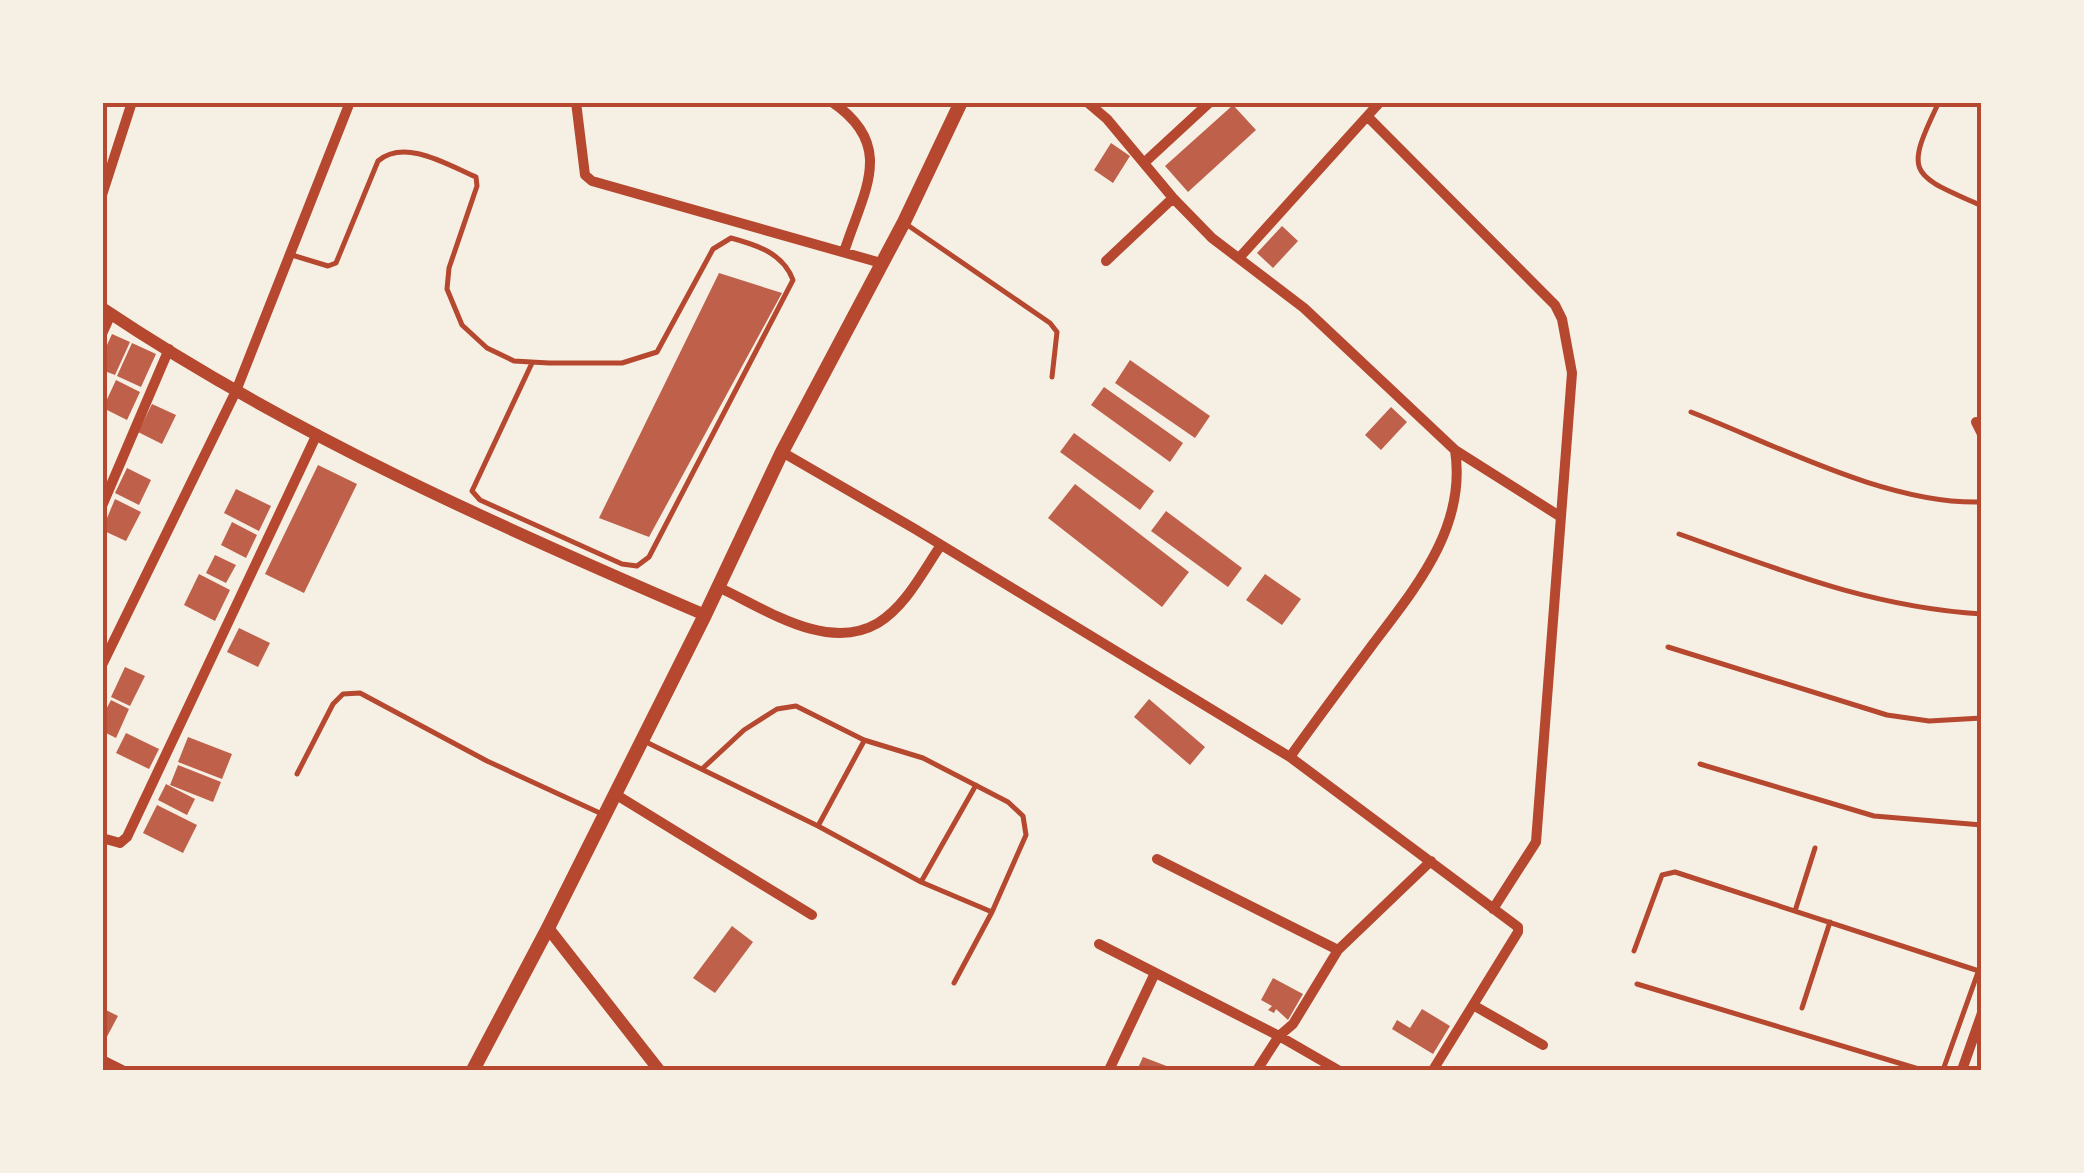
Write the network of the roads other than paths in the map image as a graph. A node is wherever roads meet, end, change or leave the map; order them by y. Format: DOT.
graph roads {
  1 [pos="132,102"];
  2 [pos="350,102"];
  3 [pos="576,102"];
  4 [pos="832,102"];
  5 [pos="960,102"];
  6 [pos="1087,102"];
  7 [pos="1210,102"];
  8 [pos="1380,102"];
  9 [pos="1938,102"];
  10 [pos="1369,118"];
  11 [pos="1145,162"];
  12 [pos="102,196"];
  13 [pos="1173,198"];
  14 [pos="1982,206"];
  15 [pos="904,222"];
  16 [pos="844,252"];
  17 [pos="291,254"];
  18 [pos="1239,258"];
  19 [pos="1106,261"];
  20 [pos="881,263"];
  21 [pos="107,311"];
  22 [pos="102,334"];
  23 [pos="169,349"];
  24 [pos="532,363"];
  25 [pos="1052,378"];
  26 [pos="236,390"];
  27 [pos="1691,412"];
  28 [pos="1976,422"];
  29 [pos="317,434"];
  30 [pos="1982,434"];
  31 [pos="1455,450"];
  32 [pos="782,452"];
  33 [pos="1982,502"];
  34 [pos="102,506"];
  35 [pos="1561,518"];
  36 [pos="1680,534"];
  37 [pos="940,545"];
  38 [pos="718,587"];
  39 [pos="1982,614"];
  40 [pos="705,615"];
  41 [pos="1668,646"];
  42 [pos="102,665"];
  43 [pos="1982,718"];
  44 [pos="642,740"];
  45 [pos="864,740"];
  46 [pos="1290,757"];
  47 [pos="1700,764"];
  48 [pos="702,770"];
  49 [pos="297,774"];
  50 [pos="976,785"];
  51 [pos="615,794"];
  52 [pos="605,815"];
  53 [pos="1982,825"];
  54 [pos="818,826"];
  55 [pos="102,838"];
  56 [pos="1815,848"];
  57 [pos="1157,859"];
  58 [pos="1432,861"];
  59 [pos="922,882"];
  60 [pos="1494,908"];
  61 [pos="1795,911"];
  62 [pos="992,912"];
  63 [pos="812,915"];
  64 [pos="1830,922"];
  65 [pos="548,928"];
  66 [pos="1099,944"];
  67 [pos="1338,950"];
  68 [pos="1634,951"];
  69 [pos="1982,961"];
  70 [pos="1980,971"];
  71 [pos="1155,972"];
  72 [pos="954,983"];
  73 [pos="1637,984"];
  74 [pos="1473,1004"];
  75 [pos="1802,1008"];
  76 [pos="1982,1012"];
  77 [pos="1280,1036"];
  78 [pos="1543,1045"];
  79 [pos="102,1060"];
  80 [pos="122,1070"];
  81 [pos="473,1070"];
  82 [pos="659,1070"];
  83 [pos="1109,1070"];
  84 [pos="1257,1070"];
  85 [pos="1338,1070"];
  86 [pos="1433,1070"];
  87 [pos="1922,1070"];
  88 [pos="1944,1070"];
  89 [pos="1962,1070"];
  1 -- 12 [label="street"];
  2 -- 17 [label="street"];
  3 -- 16 [label="street"];
  4 -- 16 [label="street"];
  5 -- 15 [label="main road"];
  6 -- 11 [label="street"];
  7 -- 11 [label="street"];
  8 -- 10 [label="street"];
  9 -- 14 [label="lane"];
  10 -- 18 [label="street"];
  10 -- 35 [label="street"];
  11 -- 13 [label="street"];
  13 -- 18 [label="street"];
  13 -- 19 [label="street"];
  15 -- 20 [label="main road"];
  15 -- 25 [label="lane"];
  16 -- 20 [label="street"];
  17 -- 24 [label="lane"];
  17 -- 26 [label="street"];
  18 -- 31 [label="street"];
  20 -- 32 [label="main road"];
  21 -- 22 [label="street"];
  21 -- 23 [label="street"];
  23 -- 26 [label="street"];
  23 -- 34 [label="street"];
  24 -- 24 [label="lane"];
  26 -- 29 [label="street"];
  26 -- 42 [label="street"];
  27 -- 33 [label="lane"];
  28 -- 30 [label="street"];
  29 -- 40 [label="street"];
  29 -- 55 [label="street"];
  31 -- 35 [label="street"];
  31 -- 46 [label="street"];
  32 -- 37 [label="street"];
  32 -- 38 [label="main road"];
  35 -- 60 [label="street"];
  36 -- 39 [label="lane"];
  37 -- 38 [label="street"];
  37 -- 46 [label="street"];
  38 -- 40 [label="main road"];
  40 -- 44 [label="main road"];
  41 -- 43 [label="lane"];
  44 -- 48 [label="lane"];
  44 -- 51 [label="main road"];
  45 -- 48 [label="lane"];
  45 -- 50 [label="lane"];
  45 -- 54 [label="lane"];
  46 -- 58 [label="street"];
  47 -- 53 [label="lane"];
  48 -- 54 [label="lane"];
  49 -- 52 [label="lane"];
  50 -- 59 [label="lane"];
  50 -- 62 [label="lane"];
  51 -- 52 [label="main road"];
  51 -- 63 [label="street"];
  52 -- 65 [label="main road"];
  54 -- 59 [label="lane"];
  56 -- 61 [label="lane"];
  57 -- 67 [label="street"];
  58 -- 60 [label="street"];
  58 -- 67 [label="street"];
  59 -- 62 [label="lane"];
  60 -- 74 [label="street"];
  61 -- 64 [label="lane"];
  61 -- 68 [label="lane"];
  62 -- 72 [label="lane"];
  64 -- 70 [label="lane"];
  64 -- 75 [label="lane"];
  65 -- 81 [label="main road"];
  65 -- 82 [label="street"];
  66 -- 71 [label="street"];
  67 -- 77 [label="street"];
  69 -- 70 [label="lane"];
  70 -- 88 [label="lane"];
  71 -- 77 [label="street"];
  71 -- 83 [label="street"];
  73 -- 87 [label="lane"];
  74 -- 78 [label="street"];
  74 -- 86 [label="street"];
  76 -- 89 [label="street"];
  77 -- 84 [label="street"];
  77 -- 85 [label="street"];
  79 -- 80 [label="street"];
}
